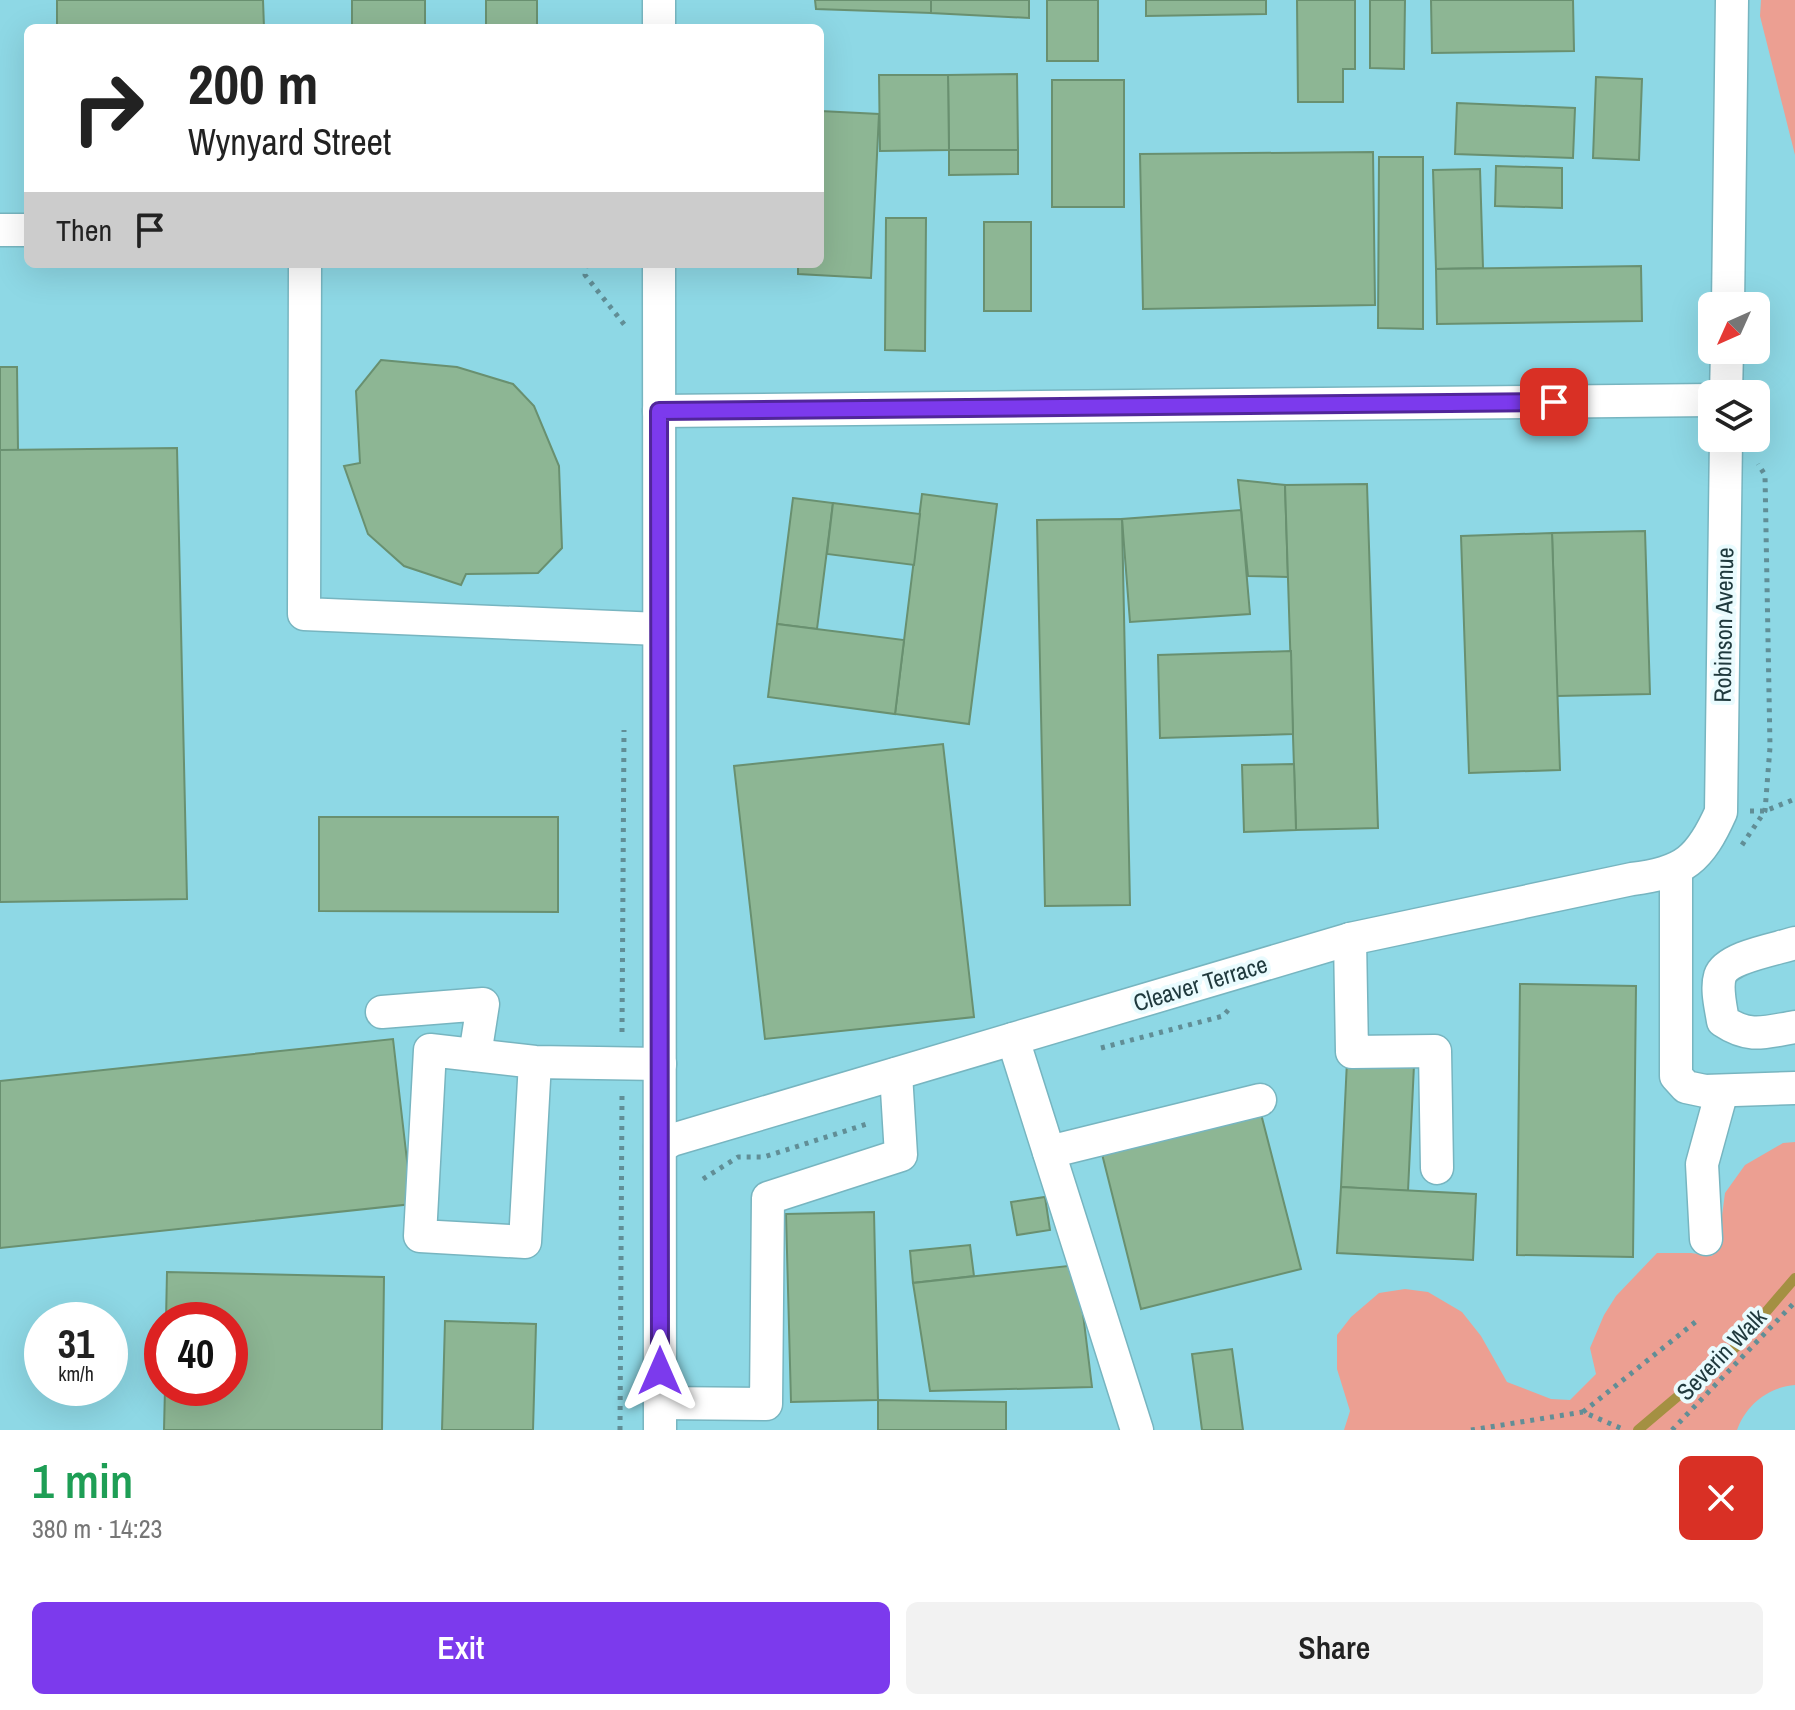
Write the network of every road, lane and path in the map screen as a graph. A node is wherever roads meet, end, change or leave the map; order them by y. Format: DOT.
graph roads {
  1 [pos="659,0"];
  2 [pos="1732,0"];
  3 [pos="659,24"];
  4 [pos="0,230"];
  5 [pos="24,230"];
  6 [pos="305,268"];
  7 [pos="586,268"];
  8 [pos="659,268"];
  9 [pos="1728,292"];
  10 [pos="626,341"];
  11 [pos="1698,400"];
  12 [pos="659,411"];
  13 [pos="1726,452"];
  14 [pos="659,629"];
  15 [pos="624,721"];
  16 [pos="1795,799"];
  17 [pos="1721,812"];
  18 [pos="1676,870"];
  19 [pos="1350,939"];
  20 [pos="1795,943"];
  21 [pos="382,1012"];
  22 [pos="1795,1027"];
  23 [pos="1013,1039"];
  24 [pos="475,1055"];
  25 [pos="535,1062"];
  26 [pos="622,1064"];
  27 [pos="660,1064"];
  28 [pos="896,1074"];
  29 [pos="1795,1088"];
  30 [pos="1722,1091"];
  31 [pos="1260,1100"];
  32 [pos="660,1147"];
  33 [pos="1049,1152"];
  34 [pos="1437,1168"];
  35 [pos="1706,1239"];
  36 [pos="1795,1302"];
  37 [pos="1699,1319"];
  38 [pos="1583,1412"];
  39 [pos="660,1416"];
  40 [pos="620,1430"];
  41 [pos="1137,1430"];
  42 [pos="1471,1430"];
  43 [pos="1625,1430"];
  44 [pos="1672,1430"];
  1 -- 3 [label="street"];
  2 -- 9 [label="street"];
  4 -- 5 [label="street"];
  6 -- 14 [label="street"];
  7 -- 10 [label="path"];
  8 -- 12 [label="street"];
  11 -- 12 [label="street"];
  12 -- 14 [label="street"];
  13 -- 17 [label="street, Robinson Avenue"];
  14 -- 27 [label="street"];
  15 -- 26 [label="path"];
  16 -- 17 [label="path"];
  17 -- 18 [label="street, Cleaver Terrace"];
  18 -- 19 [label="street, Cleaver Terrace"];
  18 -- 30 [label="street"];
  19 -- 23 [label="street, Cleaver Terrace"];
  19 -- 34 [label="street"];
  20 -- 22 [label="street"];
  21 -- 24 [label="street"];
  23 -- 28 [label="street, Cleaver Terrace"];
  23 -- 33 [label="street"];
  24 -- 25 [label="street"];
  24 -- 25 [label="street"];
  25 -- 26 [label="street"];
  26 -- 27 [label="street"];
  26 -- 40 [label="path"];
  27 -- 32 [label="street"];
  28 -- 32 [label="street, Cleaver Terrace"];
  28 -- 39 [label="street"];
  29 -- 30 [label="street"];
  30 -- 35 [label="street"];
  31 -- 33 [label="street"];
  32 -- 39 [label="street"];
  33 -- 41 [label="street"];
  36 -- 44 [label="path, Severin Walk"];
  37 -- 38 [label="path"];
  38 -- 42 [label="path"];
  38 -- 43 [label="path"];
}
